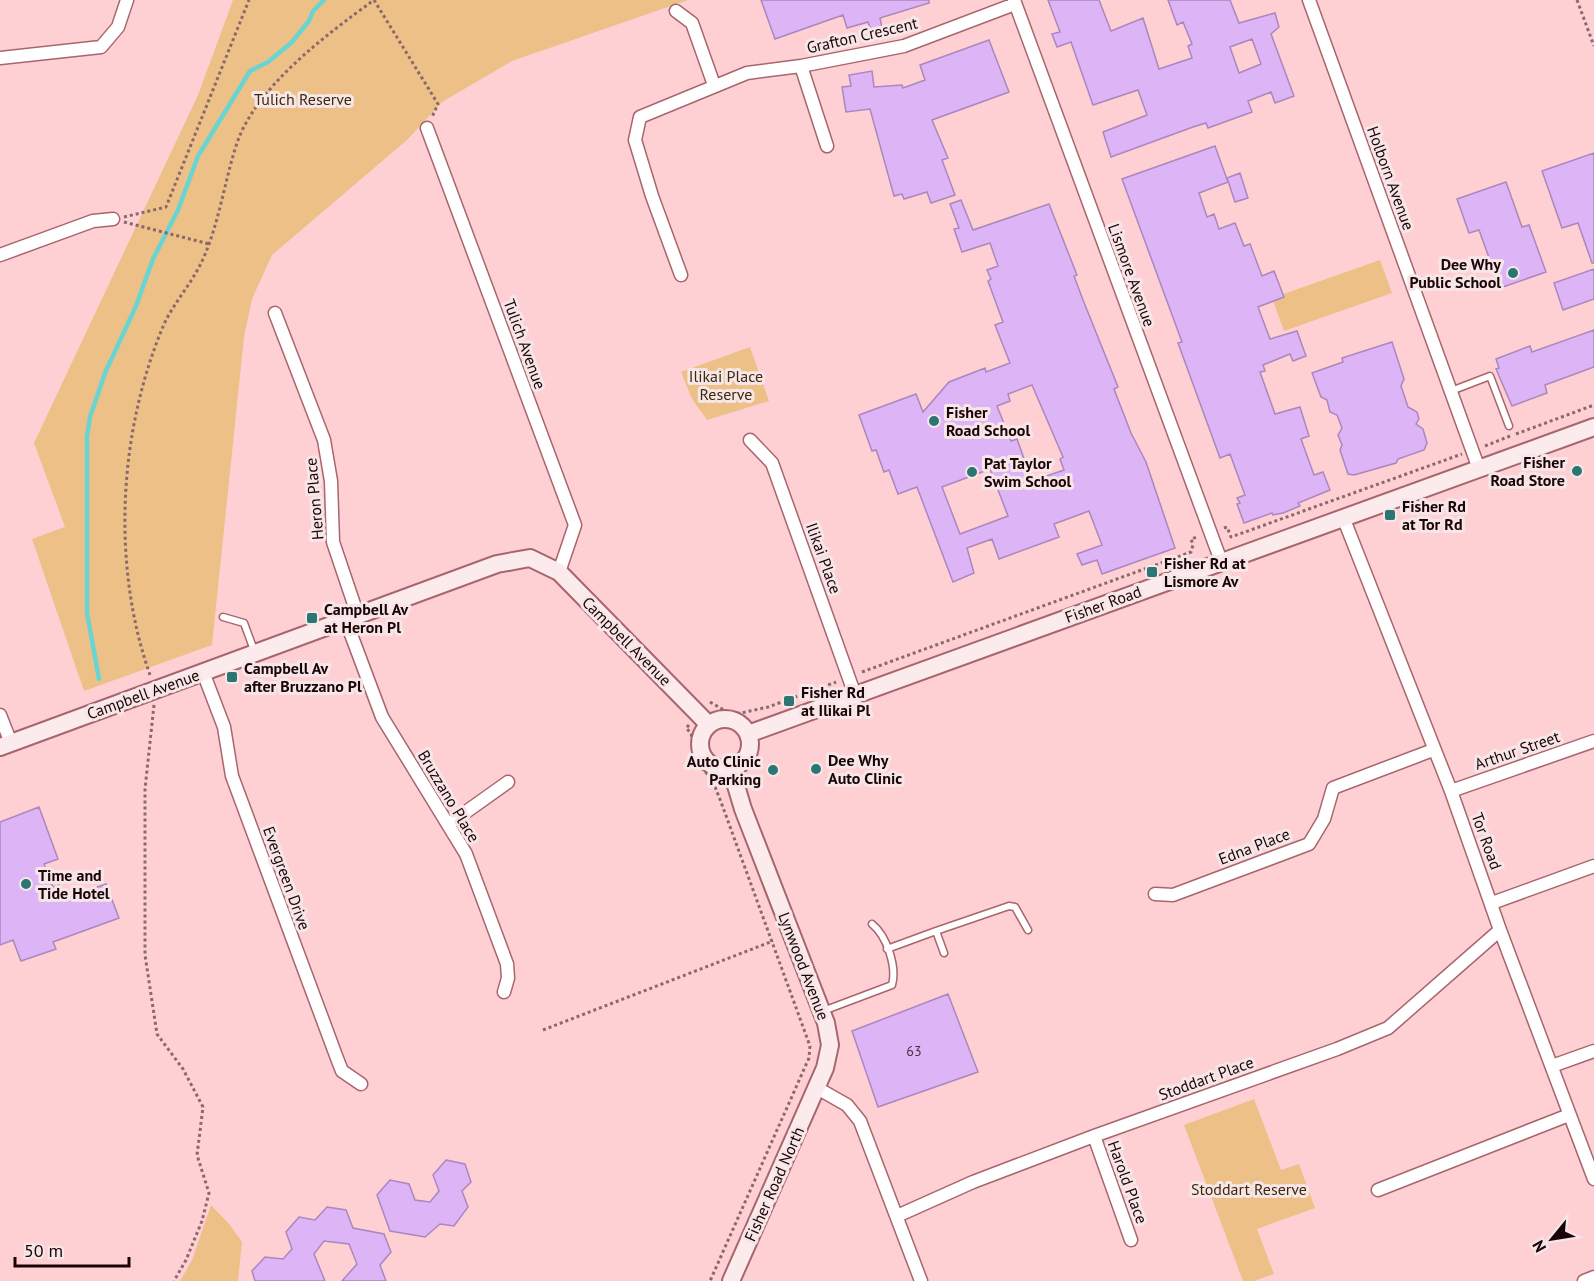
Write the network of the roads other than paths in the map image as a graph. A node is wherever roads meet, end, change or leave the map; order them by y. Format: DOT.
graph roads {
  1 [pos="128,0"];
  2 [pos="1309,0"];
  3 [pos="1014,2"];
  4 [pos="676,11"];
  5 [pos="0,58"];
  6 [pos="801,66"];
  7 [pos="714,85"];
  8 [pos="427,128"];
  9 [pos="827,146"];
  10 [pos="113,219"];
  11 [pos="0,255"];
  12 [pos="681,275"];
  13 [pos="275,313"];
  14 [pos="1451,391"];
  15 [pos="1509,426"];
  16 [pos="1594,427"];
  17 [pos="750,440"];
  18 [pos="1479,469"];
  19 [pos="1343,517"];
  20 [pos="1221,561"];
  21 [pos="559,572"];
  22 [pos="223,617"];
  23 [pos="352,618"];
  24 [pos="255,653"];
  25 [pos="204,672"];
  26 [pos="855,694"];
  27 [pos="0,715"];
  28 [pos="709,725"];
  29 [pos="748,734"];
  30 [pos="1594,741"];
  31 [pos="5,745"];
  32 [pos="1433,750"];
  33 [pos="731,769"];
  34 [pos="508,782"];
  35 [pos="1451,791"];
  36 [pos="450,824"];
  37 [pos="1594,866"];
  38 [pos="1155,894"];
  39 [pos="1492,903"];
  40 [pos="872,924"];
  41 [pos="1029,930"];
  42 [pos="1500,930"];
  43 [pos="936,931"];
  44 [pos="887,949"];
  45 [pos="944,953"];
  46 [pos="504,992"];
  47 [pos="822,1012"];
  48 [pos="1594,1051"];
  49 [pos="1552,1066"];
  50 [pos="361,1084"];
  51 [pos="817,1088"];
  52 [pos="1569,1115"];
  53 [pos="1094,1136"];
  54 [pos="1594,1179"];
  55 [pos="1377,1190"];
  56 [pos="897,1215"];
  57 [pos="1131,1240"];
  58 [pos="1594,1277"];
  59 [pos="731,1281"];
  60 [pos="921,1281"];
  61 [pos="1584,1281"];
  1 -- 5 [label="street"];
  2 -- 14 [label="street, Holborn Avenue"];
  3 -- 6 [label="street, Grafton Crescent"];
  3 -- 20 [label="street, Lismore Avenue"];
  4 -- 7 [label="street"];
  6 -- 7 [label="street, Grafton Crescent"];
  6 -- 9 [label="street"];
  7 -- 12 [label="street, Grafton Crescent"];
  8 -- 21 [label="street, Tulich Avenue"];
  10 -- 11 [label="street"];
  13 -- 23 [label="street, Heron Place"];
  14 -- 15 [label="lane"];
  14 -- 18 [label="street, Holborn Avenue"];
  16 -- 18 [label="main road, Fisher Road"];
  17 -- 26 [label="street, Ilikai Place"];
  18 -- 19 [label="main road, Fisher Road"];
  19 -- 20 [label="main road, Fisher Road"];
  19 -- 32 [label="street, Tor Road"];
  20 -- 26 [label="main road, Fisher Road"];
  21 -- 23 [label="main road, Campbell Avenue"];
  21 -- 28 [label="main road, Campbell Avenue"];
  22 -- 24 [label="lane"];
  23 -- 24 [label="main road, Campbell Avenue"];
  23 -- 36 [label="street, Bruzzano Place"];
  24 -- 25 [label="main road, Campbell Avenue"];
  25 -- 31 [label="main road, Campbell Avenue"];
  25 -- 50 [label="street, Evergreen Drive"];
  26 -- 29 [label="main road, Fisher Road"];
  27 -- 31 [label="street"];
  28 -- 29 [label="main road"];
  28 -- 33 [label="main road"];
  29 -- 33 [label="main road"];
  30 -- 35 [label="street, Arthur Street"];
  32 -- 35 [label="street, Tor Road"];
  32 -- 38 [label="street, Edna Place"];
  33 -- 47 [label="main road, Lynwood Avenue"];
  34 -- 36 [label="street"];
  35 -- 39 [label="street, Tor Road"];
  36 -- 46 [label="street, Bruzzano Place"];
  37 -- 39 [label="street"];
  39 -- 42 [label="street, Tor Road"];
  40 -- 44 [label="lane"];
  41 -- 43 [label="lane"];
  42 -- 49 [label="street, Tor Road"];
  42 -- 53 [label="street, Stoddart Place"];
  43 -- 44 [label="lane"];
  43 -- 45 [label="lane"];
  44 -- 47 [label="lane"];
  47 -- 51 [label="main road, Lynwood Avenue"];
  48 -- 49 [label="street"];
  49 -- 52 [label="street, Tor Road"];
  51 -- 56 [label="street"];
  51 -- 59 [label="main road, Fisher Road North"];
  52 -- 54 [label="street, Tor Road"];
  52 -- 55 [label="street"];
  53 -- 56 [label="street, Stoddart Place"];
  53 -- 57 [label="street, Harold Place"];
  56 -- 60 [label="street"];
  58 -- 61 [label="street"];
}
